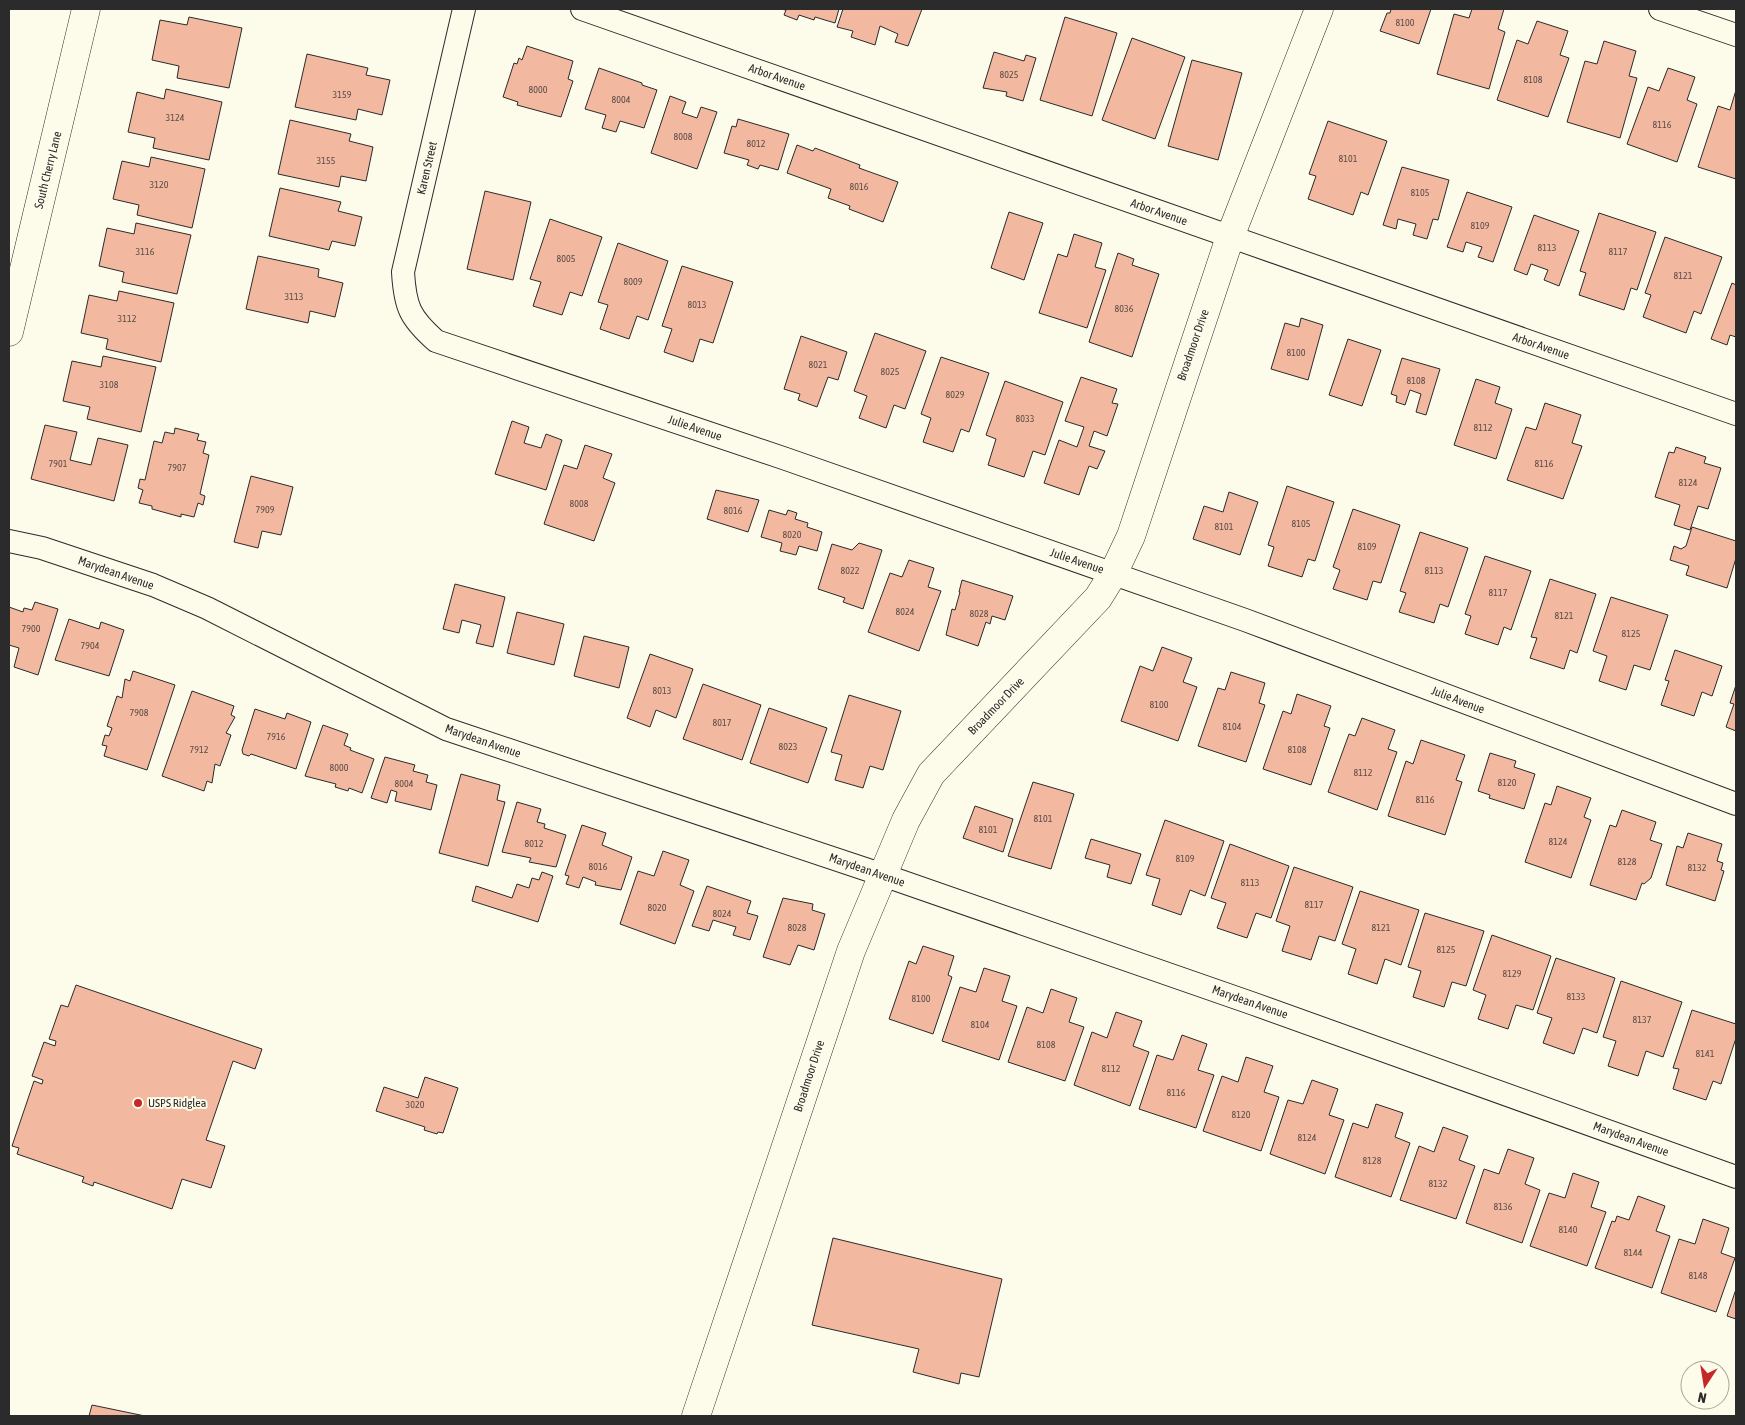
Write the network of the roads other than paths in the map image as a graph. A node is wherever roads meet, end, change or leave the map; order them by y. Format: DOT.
graph roads {
  1 [pos="86,9"];
  2 [pos="464,9"];
  3 [pos="582,9"];
  4 [pos="1319,9"];
  5 [pos="1660,9"];
  6 [pos="1736,36"];
  7 [pos="1230,237"];
  8 [pos="418,325"];
  9 [pos="9,332"];
  10 [pos="1736,414"];
  11 [pos="9,541"];
  12 [pos="1113,574"];
  13 [pos="1736,804"];
  14 [pos="883,875"];
  15 [pos="1736,1177"];
  16 [pos="696,1416"];
  1 -- 9 [label="street, South Cherry Lane"];
  2 -- 8 [label="street, Karen Street"];
  3 -- 7 [label="street, Arbor Avenue"];
  4 -- 7 [label="street, Broadmoor Drive"];
  5 -- 6 [label="street"];
  7 -- 10 [label="street, Arbor Avenue"];
  7 -- 12 [label="street, Broadmoor Drive"];
  8 -- 12 [label="street, Julie Avenue"];
  11 -- 14 [label="street, Marydean Avenue"];
  12 -- 13 [label="street, Julie Avenue"];
  12 -- 14 [label="street, Broadmoor Drive"];
  14 -- 15 [label="street, Marydean Avenue"];
  14 -- 16 [label="street, Broadmoor Drive"];
}
